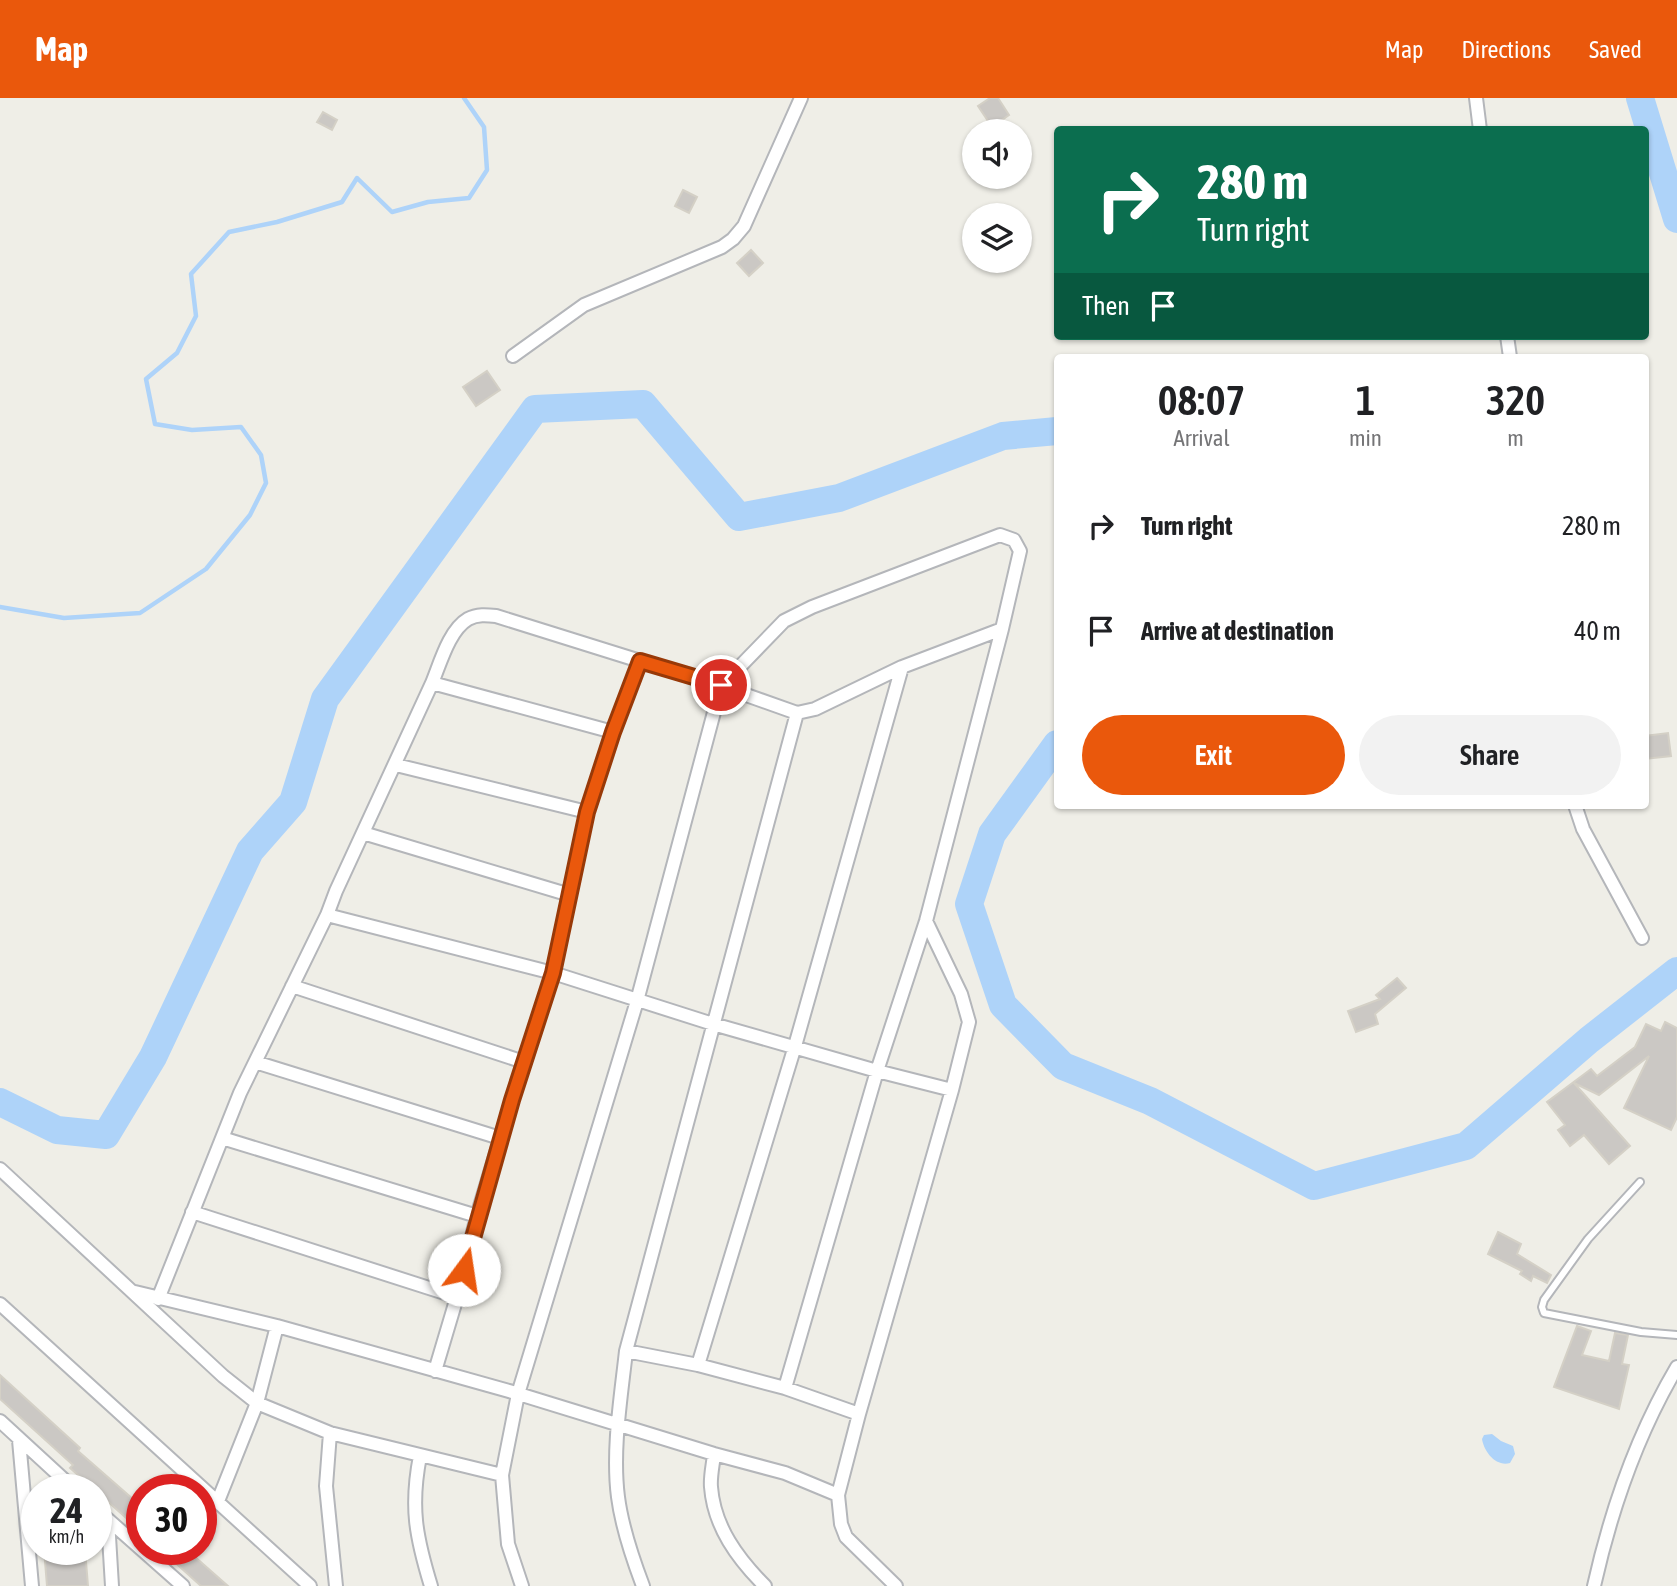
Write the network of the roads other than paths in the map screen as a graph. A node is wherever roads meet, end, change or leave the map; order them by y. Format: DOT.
graph roads {
  1 [pos="801,98"];
  2 [pos="1476,98"];
  3 [pos="1480,126"];
  4 [pos="513,356"];
  5 [pos="1002,629"];
  6 [pos="640,661"];
  7 [pos="902,667"];
  8 [pos="432,683"];
  9 [pos="721,685"];
  10 [pos="797,713"];
  11 [pos="613,732"];
  12 [pos="396,765"];
  13 [pos="1576,809"];
  14 [pos="587,812"];
  15 [pos="363,833"];
  16 [pos="570,895"];
  17 [pos="327,915"];
  18 [pos="926,921"];
  19 [pos="1642,938"];
  20 [pos="553,973"];
  21 [pos="292,986"];
  22 [pos="637,1001"];
  23 [pos="713,1024"];
  24 [pos="795,1046"];
  25 [pos="254,1062"];
  26 [pos="524,1062"];
  27 [pos="877,1071"];
  28 [pos="952,1090"];
  29 [pos="222,1138"];
  30 [pos="500,1138"];
  31 [pos="0,1169"];
  32 [pos="1640,1182"];
  33 [pos="192,1212"];
  34 [pos="477,1216"];
  35 [pos="135,1292"];
  36 [pos="457,1297"];
  37 [pos="158,1299"];
  38 [pos="0,1304"];
  39 [pos="277,1326"];
  40 [pos="1677,1335"];
  41 [pos="626,1350"];
  42 [pos="698,1365"];
  43 [pos="1677,1367"];
  44 [pos="435,1371"];
  45 [pos="785,1388"];
  46 [pos="517,1394"];
  47 [pos="257,1403"];
  48 [pos="859,1414"];
  49 [pos="0,1421"];
  50 [pos="618,1426"];
  51 [pos="330,1433"];
  52 [pos="19,1440"];
  53 [pos="714,1454"];
  54 [pos="420,1456"];
  55 [pos="58,1474"];
  56 [pos="502,1475"];
  57 [pos="838,1495"];
  58 [pos="218,1501"];
  59 [pos="112,1524"];
  60 [pos="111,1565"];
  61 [pos="32,1586"];
  62 [pos="112,1586"];
  63 [pos="183,1586"];
  64 [pos="310,1586"];
  65 [pos="336,1586"];
  66 [pos="431,1586"];
  67 [pos="522,1586"];
  68 [pos="643,1586"];
  69 [pos="765,1586"];
  70 [pos="895,1586"];
  71 [pos="1594,1586"];
  1 -- 4 [label="street"];
  2 -- 3 [label="street"];
  5 -- 7 [label="street"];
  5 -- 9 [label="street"];
  5 -- 18 [label="street"];
  6 -- 8 [label="street"];
  6 -- 9 [label="street"];
  6 -- 11 [label="street"];
  7 -- 10 [label="street"];
  7 -- 24 [label="street"];
  8 -- 11 [label="street"];
  8 -- 12 [label="street"];
  9 -- 10 [label="street"];
  9 -- 22 [label="street"];
  10 -- 23 [label="street"];
  11 -- 14 [label="street"];
  12 -- 14 [label="street"];
  12 -- 15 [label="street"];
  13 -- 19 [label="street"];
  14 -- 16 [label="street"];
  15 -- 16 [label="street"];
  15 -- 17 [label="street"];
  16 -- 20 [label="street"];
  17 -- 20 [label="street"];
  17 -- 21 [label="street"];
  18 -- 27 [label="street"];
  18 -- 28 [label="street"];
  20 -- 22 [label="street"];
  20 -- 26 [label="street"];
  21 -- 25 [label="street"];
  21 -- 26 [label="street"];
  22 -- 23 [label="street"];
  22 -- 46 [label="street"];
  23 -- 24 [label="street"];
  23 -- 41 [label="street"];
  24 -- 27 [label="street"];
  24 -- 42 [label="street"];
  25 -- 29 [label="street"];
  25 -- 30 [label="street"];
  26 -- 30 [label="street"];
  27 -- 28 [label="street"];
  27 -- 45 [label="street"];
  28 -- 48 [label="street"];
  29 -- 33 [label="street"];
  29 -- 34 [label="street"];
  30 -- 34 [label="street"];
  31 -- 35 [label="street"];
  32 -- 40 [label="lane"];
  33 -- 36 [label="street"];
  33 -- 37 [label="street"];
  34 -- 36 [label="street"];
  35 -- 37 [label="street"];
  35 -- 47 [label="street"];
  36 -- 44 [label="street"];
  37 -- 39 [label="street"];
  38 -- 58 [label="street"];
  39 -- 44 [label="street"];
  39 -- 47 [label="street"];
  41 -- 42 [label="street"];
  41 -- 50 [label="street"];
  42 -- 45 [label="street"];
  43 -- 71 [label="street"];
  44 -- 46 [label="street"];
  45 -- 48 [label="street"];
  46 -- 50 [label="street"];
  46 -- 56 [label="street"];
  47 -- 51 [label="street"];
  47 -- 58 [label="street"];
  48 -- 57 [label="street"];
  49 -- 52 [label="street"];
  50 -- 53 [label="street"];
  50 -- 68 [label="street"];
  51 -- 54 [label="street"];
  51 -- 65 [label="street"];
  52 -- 55 [label="street"];
  52 -- 61 [label="street"];
  53 -- 57 [label="street"];
  53 -- 69 [label="street"];
  54 -- 56 [label="street"];
  54 -- 66 [label="street"];
  56 -- 67 [label="street"];
  57 -- 70 [label="street"];
  58 -- 64 [label="street"];
  59 -- 63 [label="street"];
  60 -- 62 [label="street"];
}
